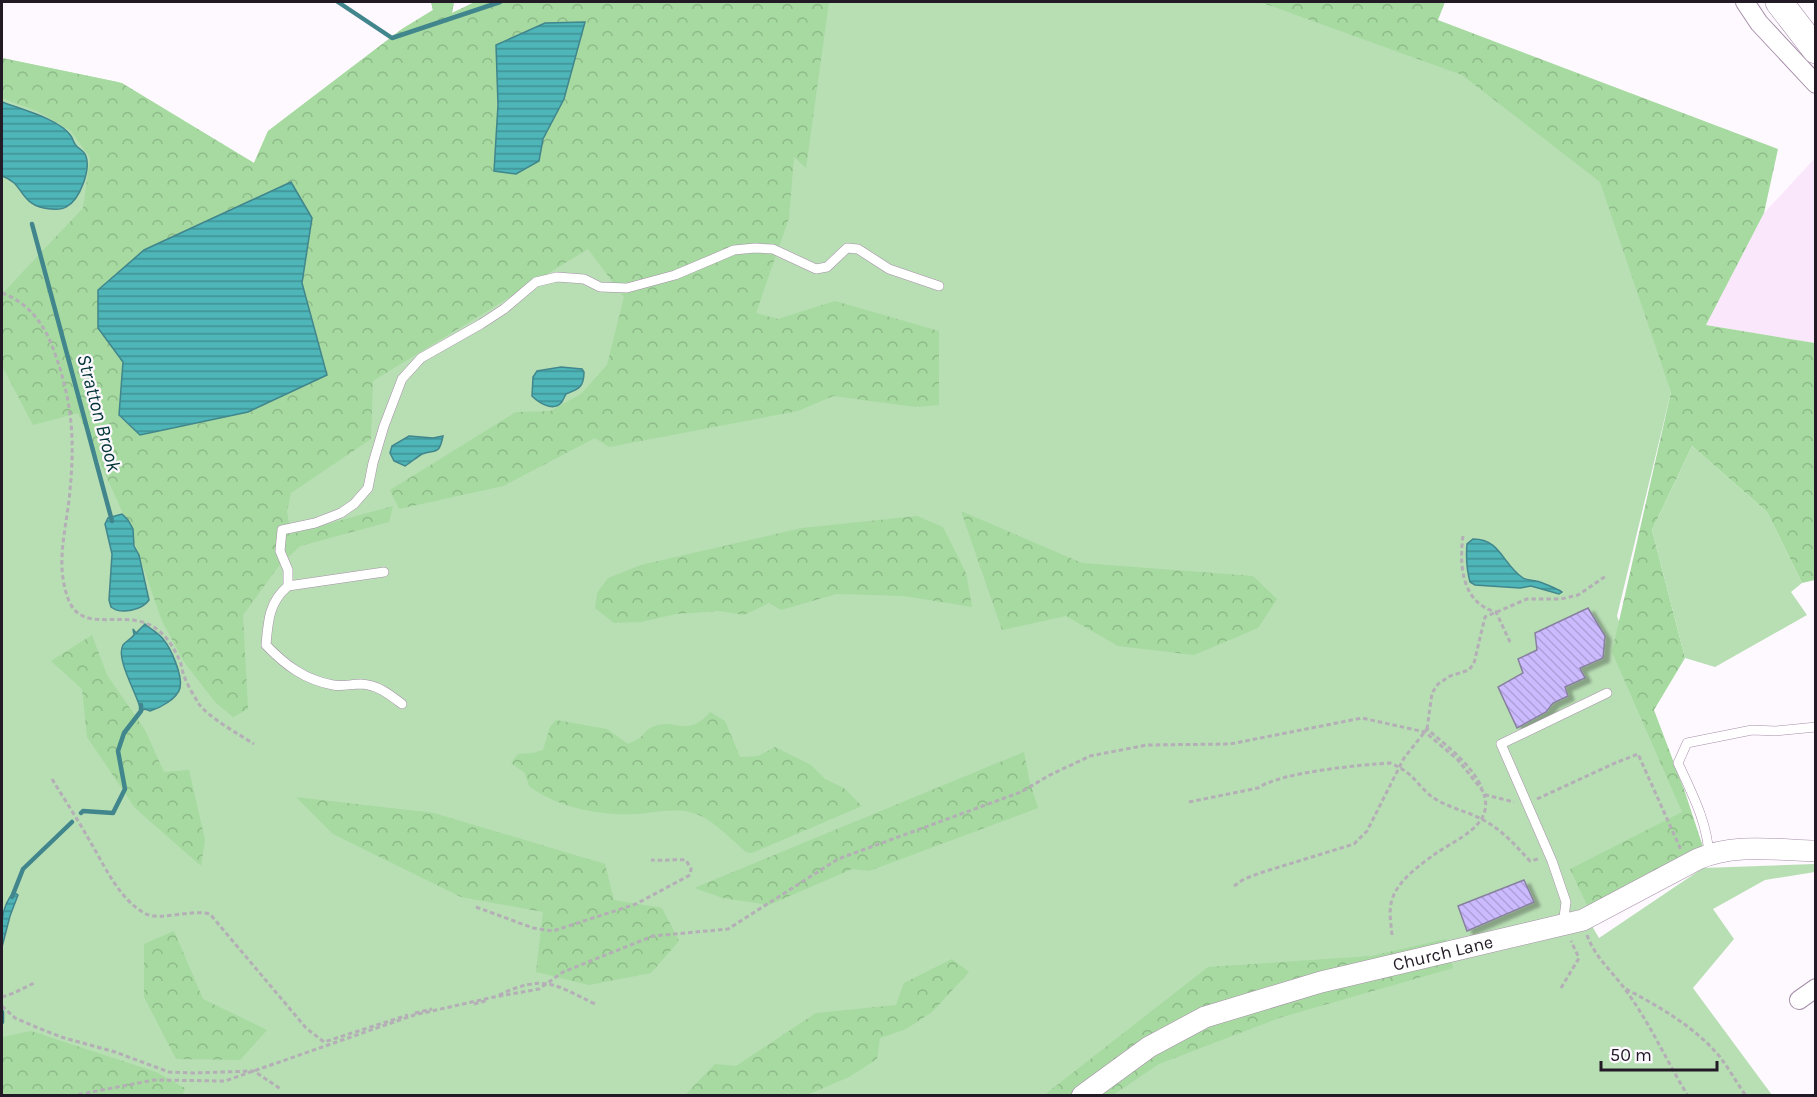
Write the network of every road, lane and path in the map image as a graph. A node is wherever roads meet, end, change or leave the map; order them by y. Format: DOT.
graph roads {
  1 [pos="1744,2"];
  2 [pos="1779,2"];
  3 [pos="1815,50"];
  4 [pos="1815,84"];
  5 [pos="939,286"];
  6 [pos="2,293"];
  7 [pos="1462,536"];
  8 [pos="384,572"];
  9 [pos="1606,576"];
  10 [pos="288,586"];
  11 [pos="1496,612"];
  12 [pos="1510,642"];
  13 [pos="1607,693"];
  14 [pos="402,704"];
  15 [pos="1815,727"];
  16 [pos="1426,730"];
  17 [pos="254,744"];
  18 [pos="1399,767"];
  19 [pos="52,779"];
  20 [pos="1483,792"];
  21 [pos="1189,802"];
  22 [pos="1527,804"];
  23 [pos="1481,819"];
  24 [pos="1815,851"];
  25 [pos="1683,855"];
  26 [pos="1708,855"];
  27 [pos="651,860"];
  28 [pos="1530,861"];
  29 [pos="1234,886"];
  30 [pos="476,907"];
  31 [pos="1573,922"];
  32 [pos="1392,935"];
  33 [pos="34,983"];
  34 [pos="547,983"];
  35 [pos="1624,988"];
  36 [pos="2,997"];
  37 [pos="494,997"];
  38 [pos="595,1004"];
  39 [pos="2,1006"];
  40 [pos="453,1006"];
  41 [pos="254,1071"];
  42 [pos="282,1090"];
  43 [pos="71,1095"];
  44 [pos="1082,1095"];
  45 [pos="1688,1095"];
  46 [pos="1746,1095"];
  1 -- 4 [label="street"];
  2 -- 3 [label="main road"];
  5 -- 10 [label="lane"];
  6 -- 17 [label="path"];
  7 -- 11 [label="path"];
  8 -- 10 [label="lane"];
  9 -- 11 [label="path"];
  10 -- 14 [label="lane"];
  11 -- 12 [label="path"];
  11 -- 16 [label="path"];
  13 -- 22 [label="lane"];
  15 -- 26 [label="lane"];
  16 -- 18 [label="path"];
  16 -- 20 [label="path"];
  16 -- 34 [label="path"];
  18 -- 21 [label="path"];
  18 -- 23 [label="path"];
  18 -- 29 [label="path"];
  19 -- 40 [label="path"];
  20 -- 22 [label="path"];
  20 -- 23 [label="path"];
  22 -- 25 [label="path"];
  22 -- 31 [label="lane"];
  23 -- 28 [label="path"];
  23 -- 32 [label="path"];
  24 -- 26 [label="street, Church Lane"];
  26 -- 31 [label="street, Church Lane"];
  27 -- 30 [label="path"];
  31 -- 35 [label="path"];
  31 -- 44 [label="street, Church Lane"];
  33 -- 36 [label="path"];
  34 -- 37 [label="path"];
  34 -- 37 [label="path"];
  34 -- 38 [label="path"];
  35 -- 45 [label="path"];
  35 -- 46 [label="path"];
  37 -- 40 [label="path"];
  39 -- 41 [label="path"];
  40 -- 41 [label="path"];
  41 -- 42 [label="path"];
  41 -- 43 [label="path"];
}
